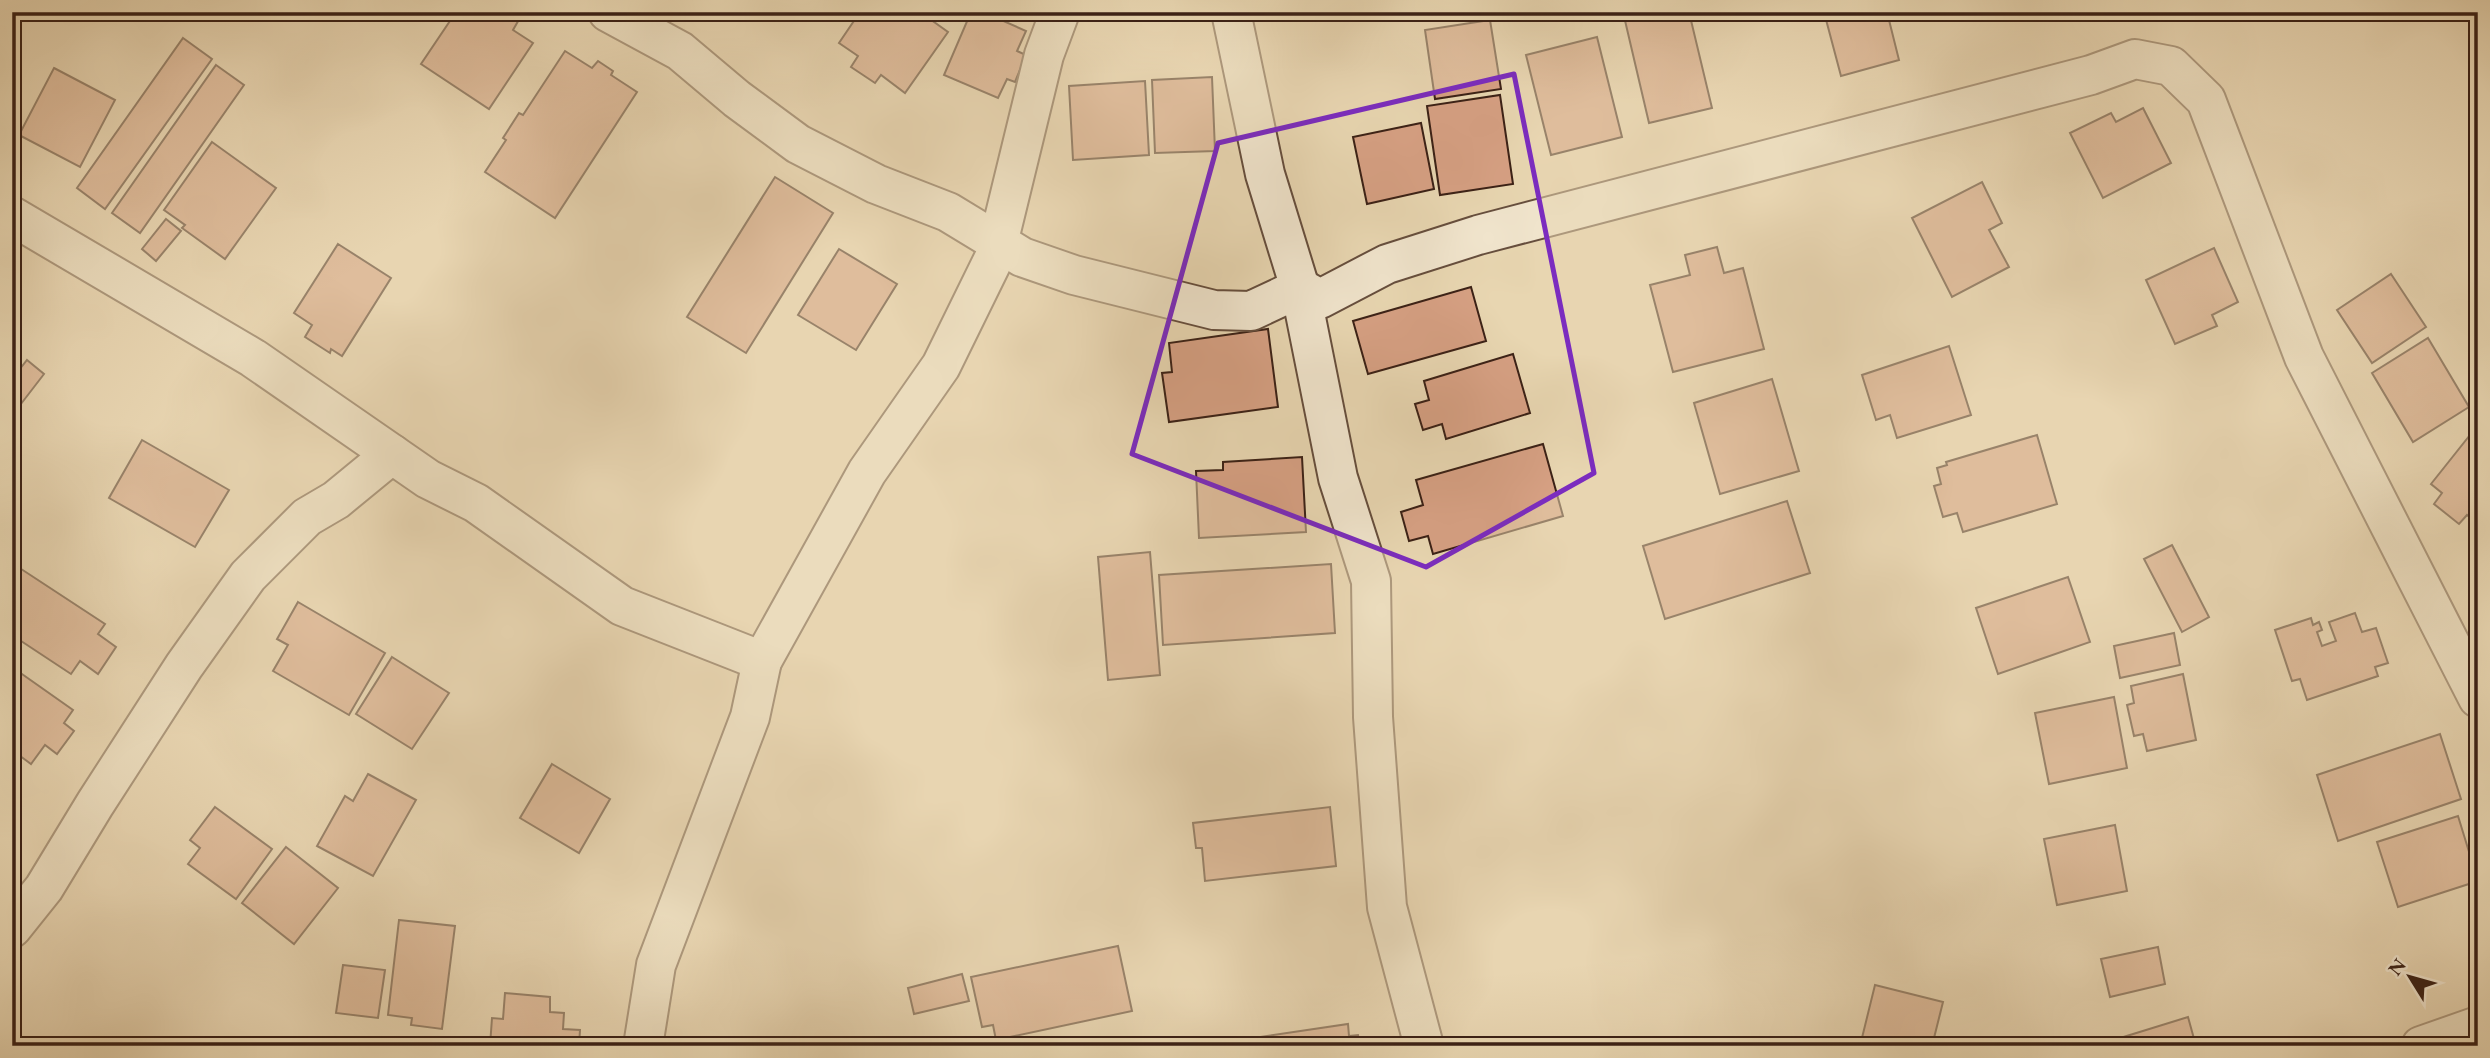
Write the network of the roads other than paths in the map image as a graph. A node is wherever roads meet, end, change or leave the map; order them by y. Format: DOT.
graph roads {
  1 [pos="608,12"];
  2 [pos="1060,12"];
  3 [pos="1231,12"];
  4 [pos="12,216"];
  5 [pos="999,243"];
  6 [pos="1300,288"];
  7 [pos="392,454"];
  8 [pos="762,661"];
  9 [pos="2478,698"];
  10 [pos="12,928"];
  11 [pos="2478,1026"];
  12 [pos="643,1046"];
  13 [pos="1424,1046"];
  14 [pos="2421,1046"];
  1 -- 5 [label="street"];
  2 -- 5 [label="street"];
  3 -- 6 [label="street"];
  4 -- 7 [label="street"];
  5 -- 6 [label="street"];
  5 -- 8 [label="street"];
  6 -- 9 [label="street"];
  6 -- 13 [label="street"];
  7 -- 8 [label="street"];
  7 -- 10 [label="street"];
  8 -- 12 [label="street"];
  11 -- 14 [label="street"];
}
